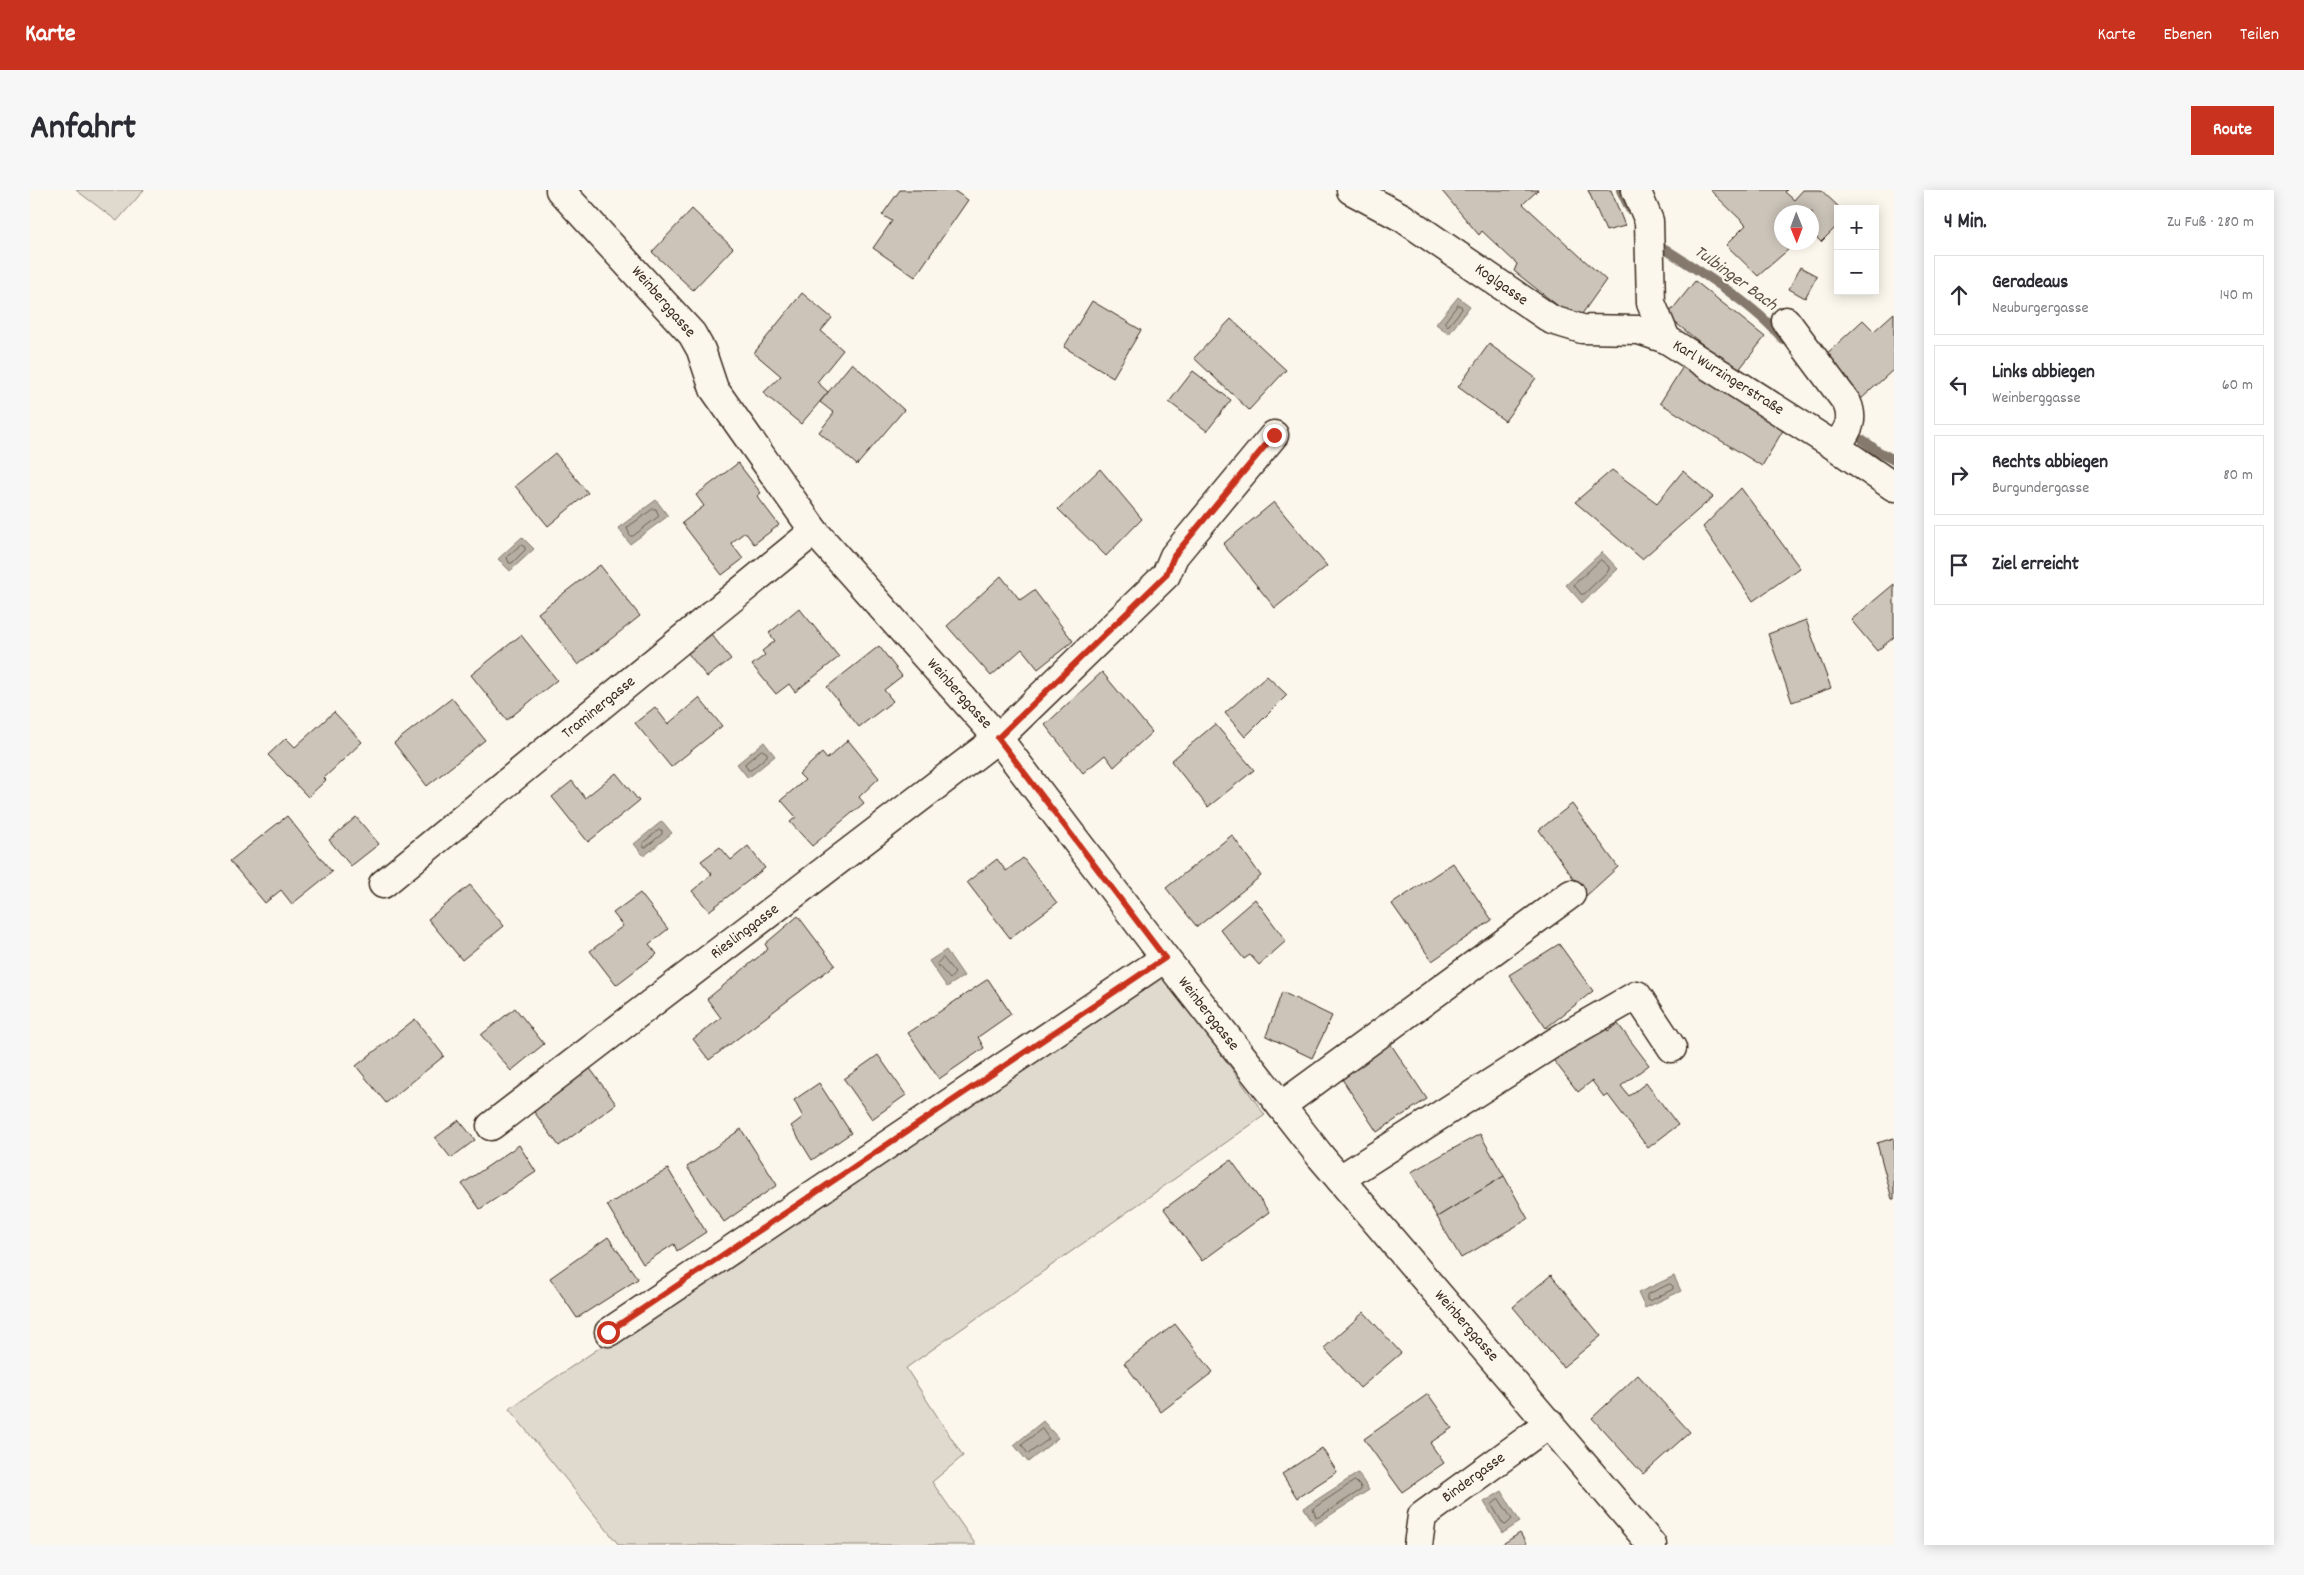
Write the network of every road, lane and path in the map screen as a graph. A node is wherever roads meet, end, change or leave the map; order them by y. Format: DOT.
graph roads {
  1 [pos="560,190"];
  2 [pos="1351,190"];
  3 [pos="1636,190"];
  4 [pos="1786,320"];
  5 [pos="1666,339"];
  6 [pos="1274,435"];
  7 [pos="1836,447"];
  8 [pos="1894,486"];
  9 [pos="814,531"];
  10 [pos="998,738"];
  11 [pos="383,884"];
  12 [pos="1571,894"];
  13 [pos="1165,958"];
  14 [pos="1672,1048"];
  15 [pos="1281,1106"];
  16 [pos="491,1126"];
  17 [pos="1340,1179"];
  18 [pos="608,1332"];
  19 [pos="1550,1423"];
  20 [pos="1418,1545"];
  21 [pos="1652,1545"];
  1 -- 9 [label="street, Weinberggasse"];
  2 -- 5 [label="street, Koglgasse"];
  3 -- 5 [label="street, Karl Wurzingerstraße"];
  4 -- 7 [label="street"];
  5 -- 7 [label="street, Karl Wurzingerstraße"];
  6 -- 10 [label="street, Rieslinggasse"];
  7 -- 8 [label="street, Karl Wurzingerstraße"];
  9 -- 10 [label="street, Weinberggasse"];
  9 -- 11 [label="street, Traminergasse"];
  10 -- 13 [label="street, Weinberggasse"];
  10 -- 16 [label="street, Rieslinggasse"];
  12 -- 15 [label="street"];
  13 -- 15 [label="street, Weinberggasse"];
  13 -- 18 [label="street"];
  14 -- 17 [label="street"];
  15 -- 17 [label="street, Weinberggasse"];
  17 -- 19 [label="street, Weinberggasse"];
  19 -- 20 [label="street, Bindergasse"];
  19 -- 21 [label="street, Weinberggasse"];
}
